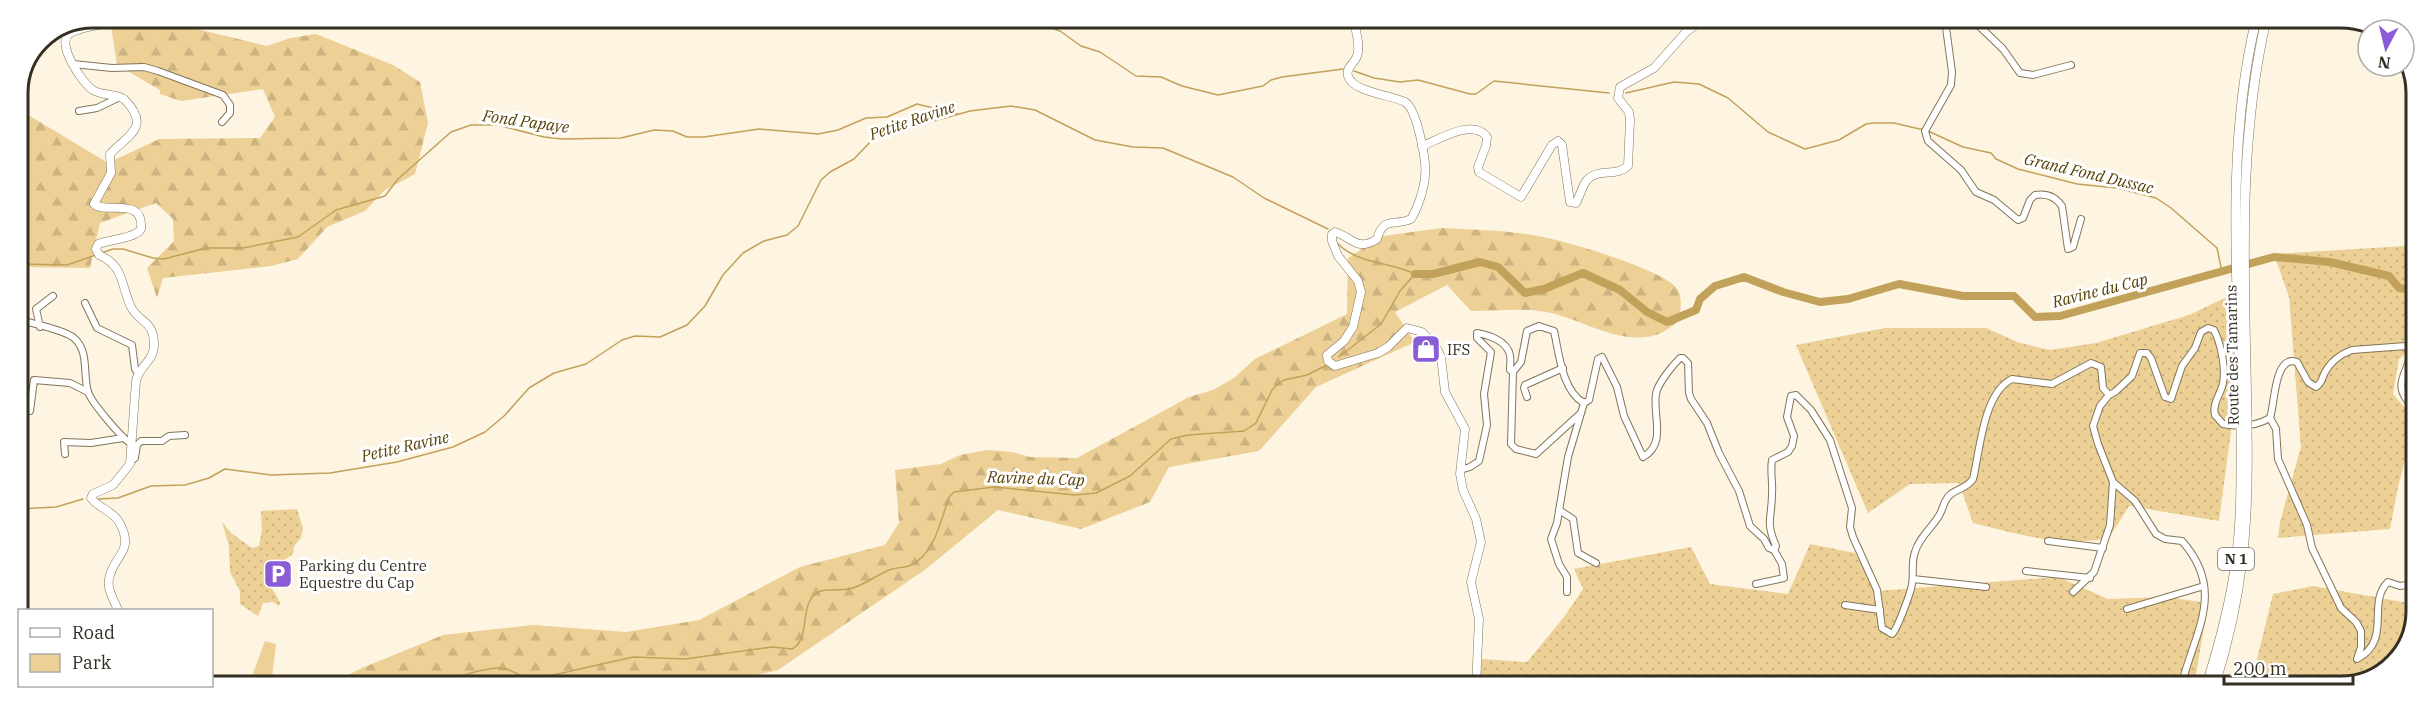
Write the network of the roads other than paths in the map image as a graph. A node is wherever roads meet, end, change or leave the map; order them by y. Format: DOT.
graph roads {
  1 [pos="1355,28"];
  2 [pos="1691,28"];
  3 [pos="1946,28"];
  4 [pos="1981,28"];
  5 [pos="2254,28"];
  6 [pos="2264,28"];
  7 [pos="88,29"];
  8 [pos="73,64"];
  9 [pos="2071,65"];
  10 [pos="120,96"];
  11 [pos="79,111"];
  12 [pos="222,122"];
  13 [pos="1422,146"];
  14 [pos="2080,219"];
  15 [pos="2241,233"];
  16 [pos="53,296"];
  17 [pos="85,303"];
  18 [pos="28,323"];
  19 [pos="40,327"];
  20 [pos="2405,346"];
  21 [pos="1563,368"];
  22 [pos="2406,369"];
  23 [pos="1513,372"];
  24 [pos="138,373"];
  25 [pos="88,392"];
  26 [pos="2109,395"];
  27 [pos="1527,397"];
  28 [pos="2406,398"];
  29 [pos="1584,403"];
  30 [pos="30,411"];
  31 [pos="1582,412"];
  32 [pos="2270,418"];
  33 [pos="2244,424"];
  34 [pos="185,435"];
  35 [pos="123,438"];
  36 [pos="133,445"];
  37 [pos="64,454"];
  38 [pos="132,460"];
  39 [pos="1460,470"];
  40 [pos="2113,482"];
  41 [pos="1559,510"];
  42 [pos="2048,541"];
  43 [pos="2103,548"];
  44 [pos="1774,550"];
  45 [pos="1596,563"];
  46 [pos="2026,572"];
  47 [pos="2090,578"];
  48 [pos="1913,579"];
  49 [pos="1756,584"];
  50 [pos="2406,585"];
  51 [pos="2204,586"];
  52 [pos="1986,587"];
  53 [pos="1567,592"];
  54 [pos="2073,592"];
  55 [pos="1845,605"];
  56 [pos="118,609"];
  57 [pos="2127,609"];
  58 [pos="1880,610"];
  59 [pos="1476,676"];
  60 [pos="2184,676"];
  61 [pos="2209,676"];
  62 [pos="2217,676"];
  1 -- 13 [label="main road"];
  2 -- 13 [label="main road"];
  3 -- 14 [label="street"];
  4 -- 9 [label="street"];
  5 -- 15 [label="highway, Route des Tamarins / N 1"];
  6 -- 15 [label="highway, Route des Tamarins / N 1"];
  7 -- 8 [label="main road"];
  8 -- 10 [label="main road"];
  8 -- 12 [label="street"];
  10 -- 11 [label="street"];
  10 -- 24 [label="main road"];
  13 -- 39 [label="main road"];
  15 -- 33 [label="highway, Route des Tamarins / N 1"];
  16 -- 19 [label="street"];
  17 -- 24 [label="street"];
  18 -- 19 [label="street"];
  19 -- 25 [label="street"];
  20 -- 32 [label="street"];
  21 -- 23 [label="street"];
  21 -- 27 [label="street"];
  21 -- 29 [label="street"];
  22 -- 28 [label="street"];
  23 -- 31 [label="street"];
  23 -- 39 [label="street"];
  24 -- 36 [label="main road"];
  25 -- 30 [label="street"];
  25 -- 35 [label="street"];
  26 -- 32 [label="street"];
  26 -- 40 [label="street"];
  26 -- 48 [label="street"];
  29 -- 31 [label="street"];
  29 -- 44 [label="street"];
  31 -- 41 [label="street"];
  32 -- 50 [label="street"];
  33 -- 61 [label="highway, Route des Tamarins / N 1"];
  33 -- 62 [label="highway, Route des Tamarins / N 1"];
  34 -- 38 [label="street"];
  35 -- 36 [label="street"];
  35 -- 37 [label="street"];
  36 -- 38 [label="main road"];
  38 -- 56 [label="main road"];
  39 -- 59 [label="main road"];
  40 -- 43 [label="street"];
  40 -- 51 [label="street"];
  41 -- 45 [label="street"];
  41 -- 53 [label="street"];
  42 -- 43 [label="street"];
  43 -- 47 [label="street"];
  44 -- 49 [label="street"];
  44 -- 58 [label="street"];
  46 -- 47 [label="street"];
  47 -- 54 [label="street"];
  48 -- 52 [label="street"];
  48 -- 58 [label="street"];
  51 -- 57 [label="street"];
  51 -- 60 [label="street"];
  55 -- 58 [label="street"];
}
